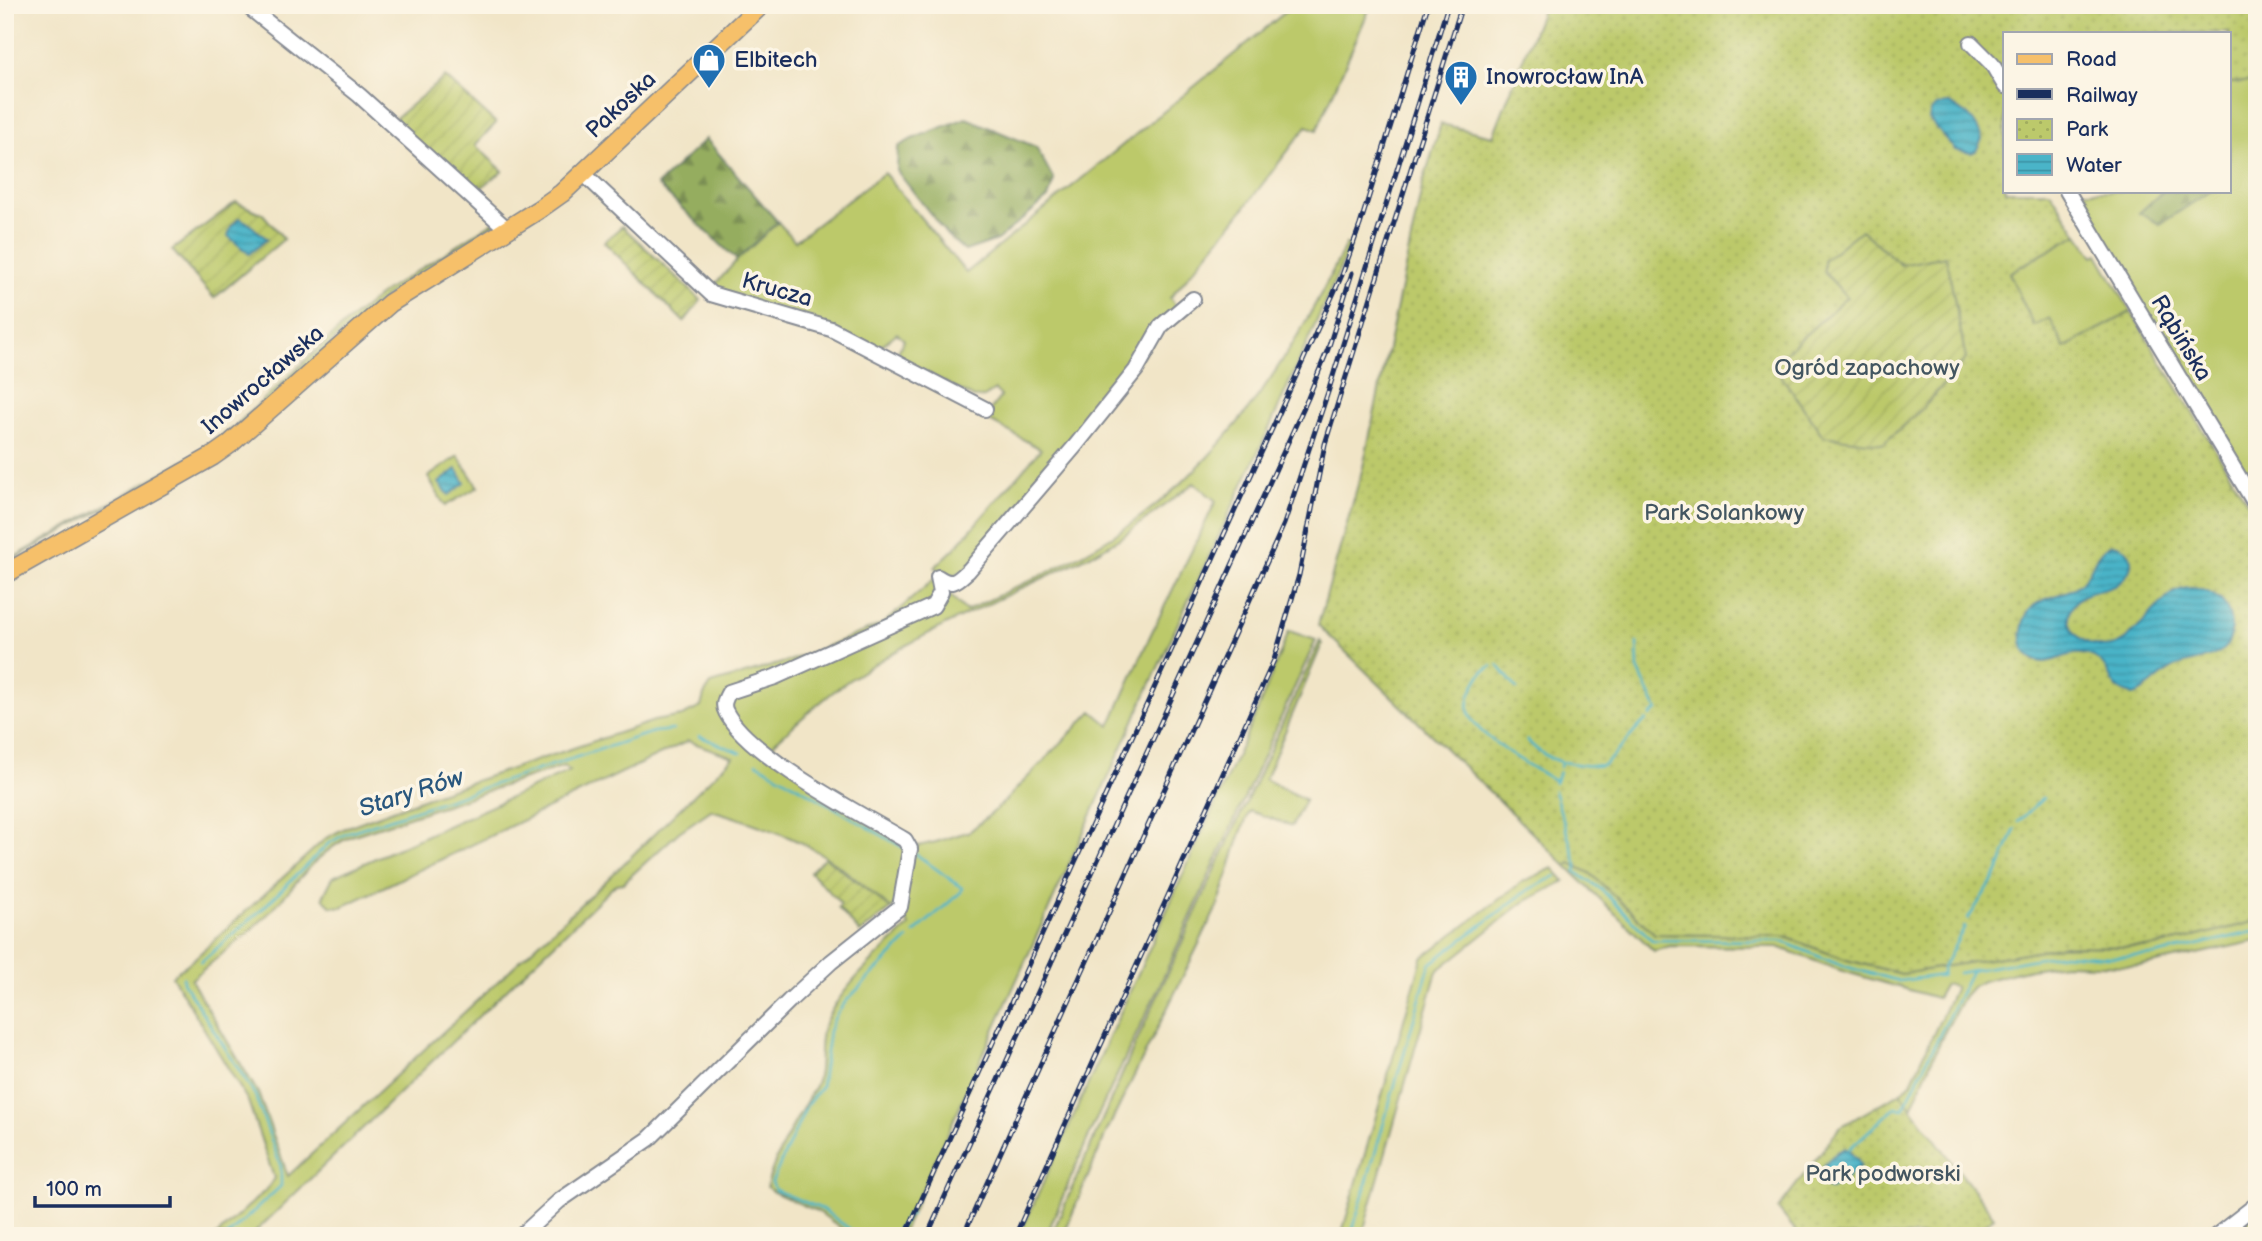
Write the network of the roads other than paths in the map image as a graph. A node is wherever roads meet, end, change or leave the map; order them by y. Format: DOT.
graph roads {
  1 [pos="246,5"];
  2 [pos="761,5"];
  3 [pos="1971,43"];
  4 [pos="2003,83"];
  5 [pos="584,174"];
  6 [pos="2068,192"];
  7 [pos="508,230"];
  8 [pos="1192,299"];
  9 [pos="985,409"];
  10 [pos="2257,508"];
  11 [pos="5,574"];
  12 [pos="2257,1203"];
  13 [pos="521,1236"];
  14 [pos="2216,1236"];
  1 -- 7 [label="street"];
  2 -- 5 [label="main road, Pakoska"];
  3 -- 4 [label="street"];
  5 -- 7 [label="main road, Pakoska"];
  5 -- 9 [label="street, Krucza"];
  6 -- 10 [label="street, Rąbińska"];
  7 -- 11 [label="main road, Inowrocławska"];
  8 -- 13 [label="street"];
  12 -- 14 [label="street"];
}
